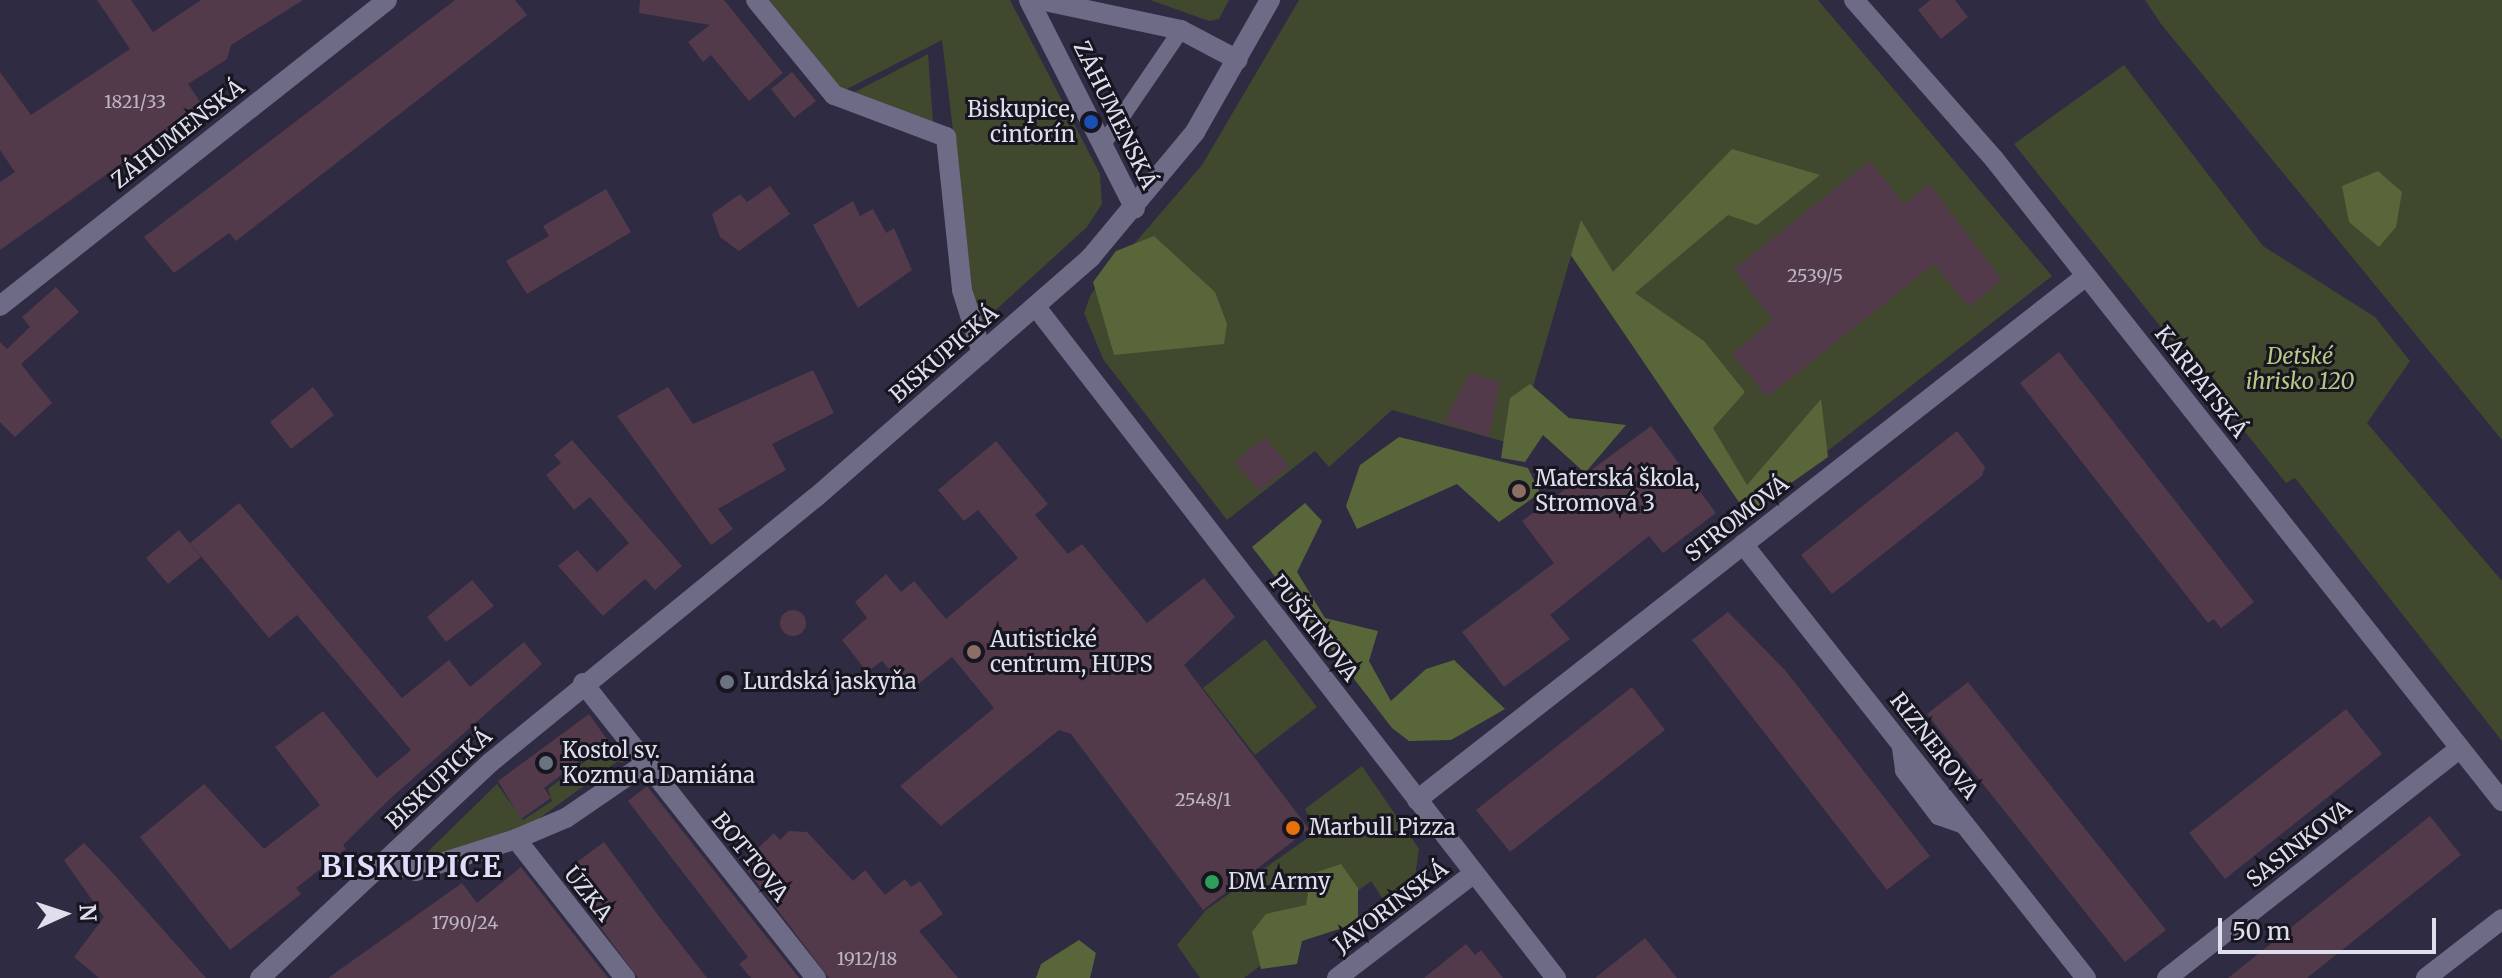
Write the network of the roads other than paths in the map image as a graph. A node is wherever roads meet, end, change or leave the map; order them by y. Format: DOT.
graph roads {
  1 [pos="387,0"];
  2 [pos="756,0"];
  3 [pos="1029,0"];
  4 [pos="1040,0"];
  5 [pos="1270,0"];
  6 [pos="1854,0"];
  7 [pos="1181,30"];
  8 [pos="1238,60"];
  9 [pos="1106,140"];
  10 [pos="1135,209"];
  11 [pos="2086,276"];
  12 [pos="0,306"];
  13 [pos="1036,307"];
  14 [pos="982,353"];
  15 [pos="1743,544"];
  16 [pos="583,683"];
  17 [pos="2460,748"];
  18 [pos="645,764"];
  19 [pos="1417,800"];
  20 [pos="2502,801"];
  21 [pos="516,839"];
  22 [pos="387,862"];
  23 [pos="1473,874"];
  24 [pos="2502,919"];
  25 [pos="260,978"];
  26 [pos="625,978"];
  27 [pos="816,978"];
  28 [pos="1337,978"];
  29 [pos="1556,978"];
  30 [pos="2086,978"];
  31 [pos="2167,978"];
  32 [pos="2426,978"];
  1 -- 12 [label="street, ZÁHUMENSKÁ"];
  2 -- 14 [label="street"];
  3 -- 9 [label="street, ZÁHUMENSKÁ"];
  4 -- 7 [label="street, ZÁHUMENSKÁ"];
  5 -- 8 [label="street, BISKUPICKÁ"];
  6 -- 11 [label="street, KARPATSKÁ"];
  7 -- 8 [label="street, ZÁHUMENSKÁ"];
  7 -- 9 [label="lane"];
  8 -- 10 [label="street, BISKUPICKÁ"];
  9 -- 10 [label="street, ZÁHUMENSKÁ"];
  10 -- 13 [label="street, BISKUPICKÁ"];
  11 -- 15 [label="street, STROMOVÁ"];
  11 -- 17 [label="street, KARPATSKÁ"];
  13 -- 14 [label="street, BISKUPICKÁ"];
  13 -- 19 [label="street, PUŠKINOVA"];
  14 -- 16 [label="street, BISKUPICKÁ"];
  15 -- 19 [label="street, STROMOVÁ"];
  15 -- 30 [label="street, RIZNEROVA"];
  16 -- 18 [label="street"];
  16 -- 22 [label="street, BISKUPICKÁ"];
  17 -- 20 [label="street, KARPATSKÁ"];
  17 -- 31 [label="street, SASINKOVA"];
  18 -- 21 [label="street"];
  18 -- 27 [label="street, BOTTOVA"];
  19 -- 23 [label="street, PUŠKINOVA"];
  21 -- 22 [label="street"];
  21 -- 26 [label="street, ÚZKA"];
  22 -- 25 [label="street, BISKUPICKÁ"];
  23 -- 28 [label="street, JAVORINSKÁ"];
  23 -- 29 [label="street, PUŠKINOVA"];
  24 -- 32 [label="street"];
}
